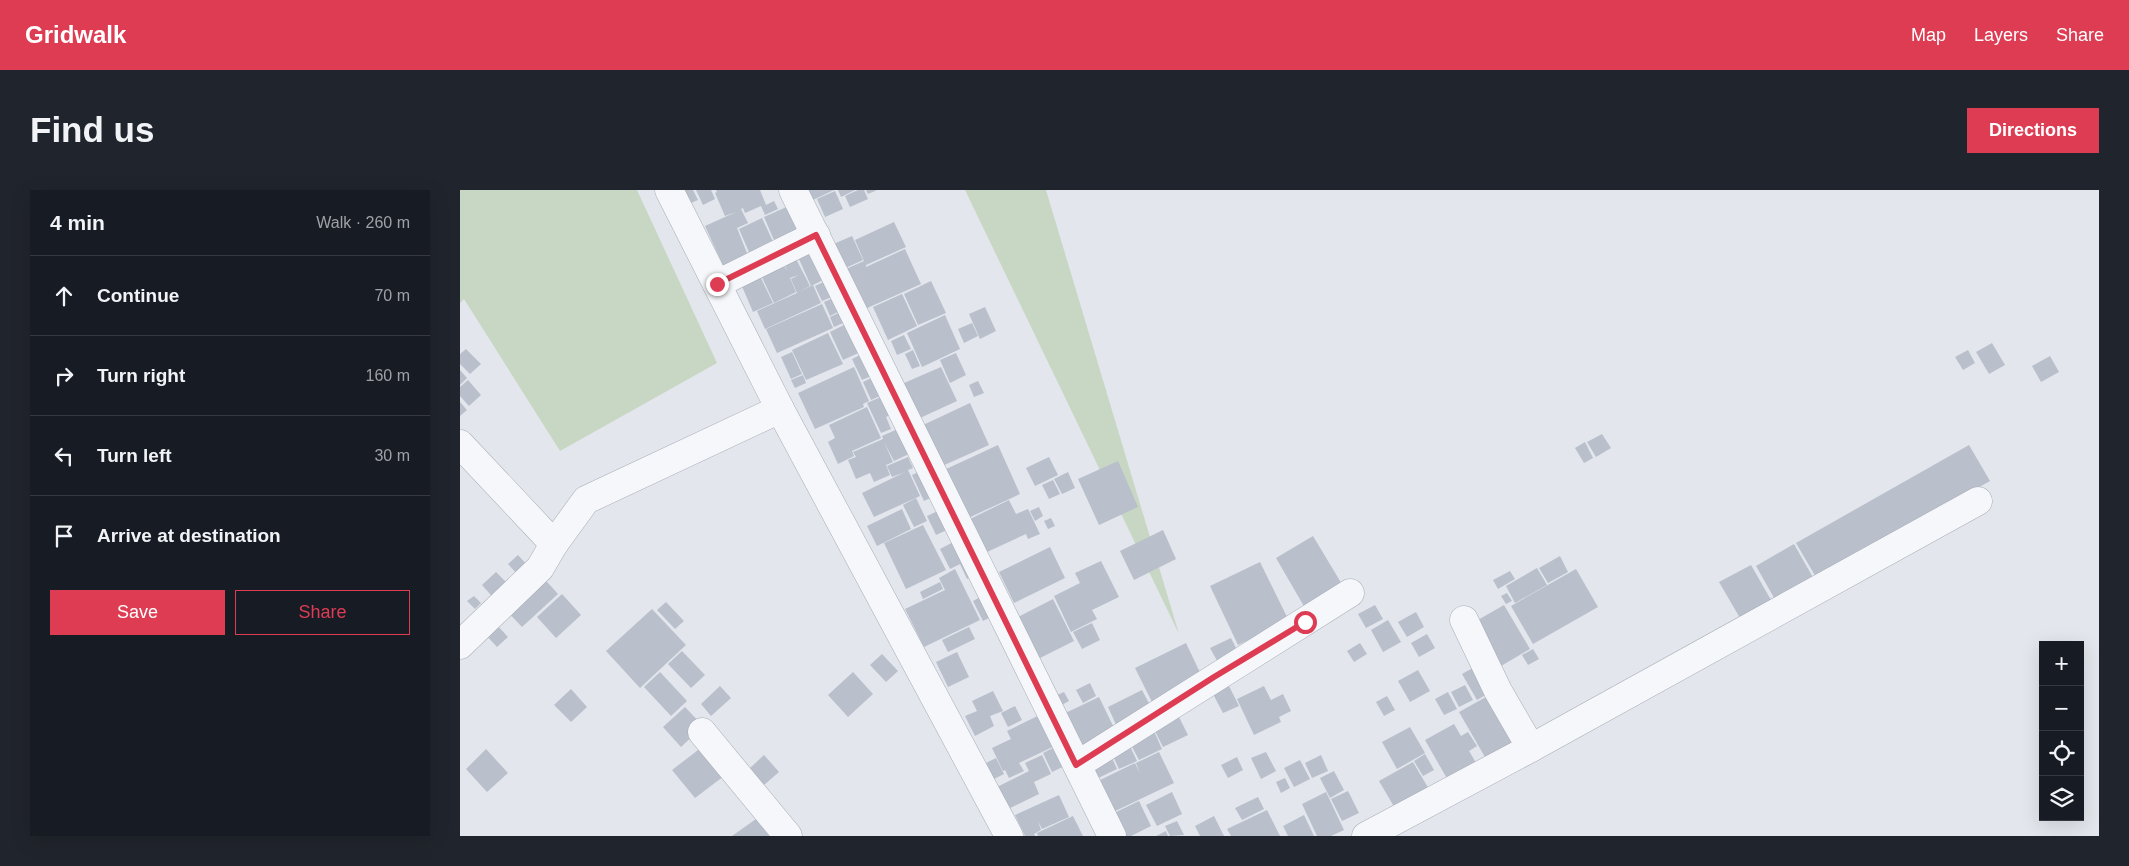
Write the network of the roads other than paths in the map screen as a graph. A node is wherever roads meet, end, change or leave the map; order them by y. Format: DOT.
graph roads {
  1 [pos="669,190"];
  2 [pos="793,190"];
  3 [pos="816,235"];
  4 [pos="717,284"];
  5 [pos="780,409"];
  6 [pos="460,444"];
  7 [pos="1978,502"];
  8 [pos="554,544"];
  9 [pos="1350,593"];
  10 [pos="1464,620"];
  11 [pos="460,645"];
  12 [pos="702,732"];
  13 [pos="1532,748"];
  14 [pos="1076,765"];
  15 [pos="788,836"];
  16 [pos="1009,836"];
  17 [pos="1112,836"];
  18 [pos="1366,836"];
  1 -- 4 [label="street"];
  2 -- 3 [label="street"];
  3 -- 4 [label="street"];
  3 -- 14 [label="street"];
  4 -- 5 [label="street"];
  5 -- 8 [label="street"];
  5 -- 16 [label="street"];
  6 -- 8 [label="street"];
  7 -- 13 [label="street"];
  8 -- 11 [label="street"];
  9 -- 14 [label="street"];
  10 -- 13 [label="street"];
  12 -- 15 [label="street"];
  13 -- 18 [label="street"];
  14 -- 17 [label="street"];
}
